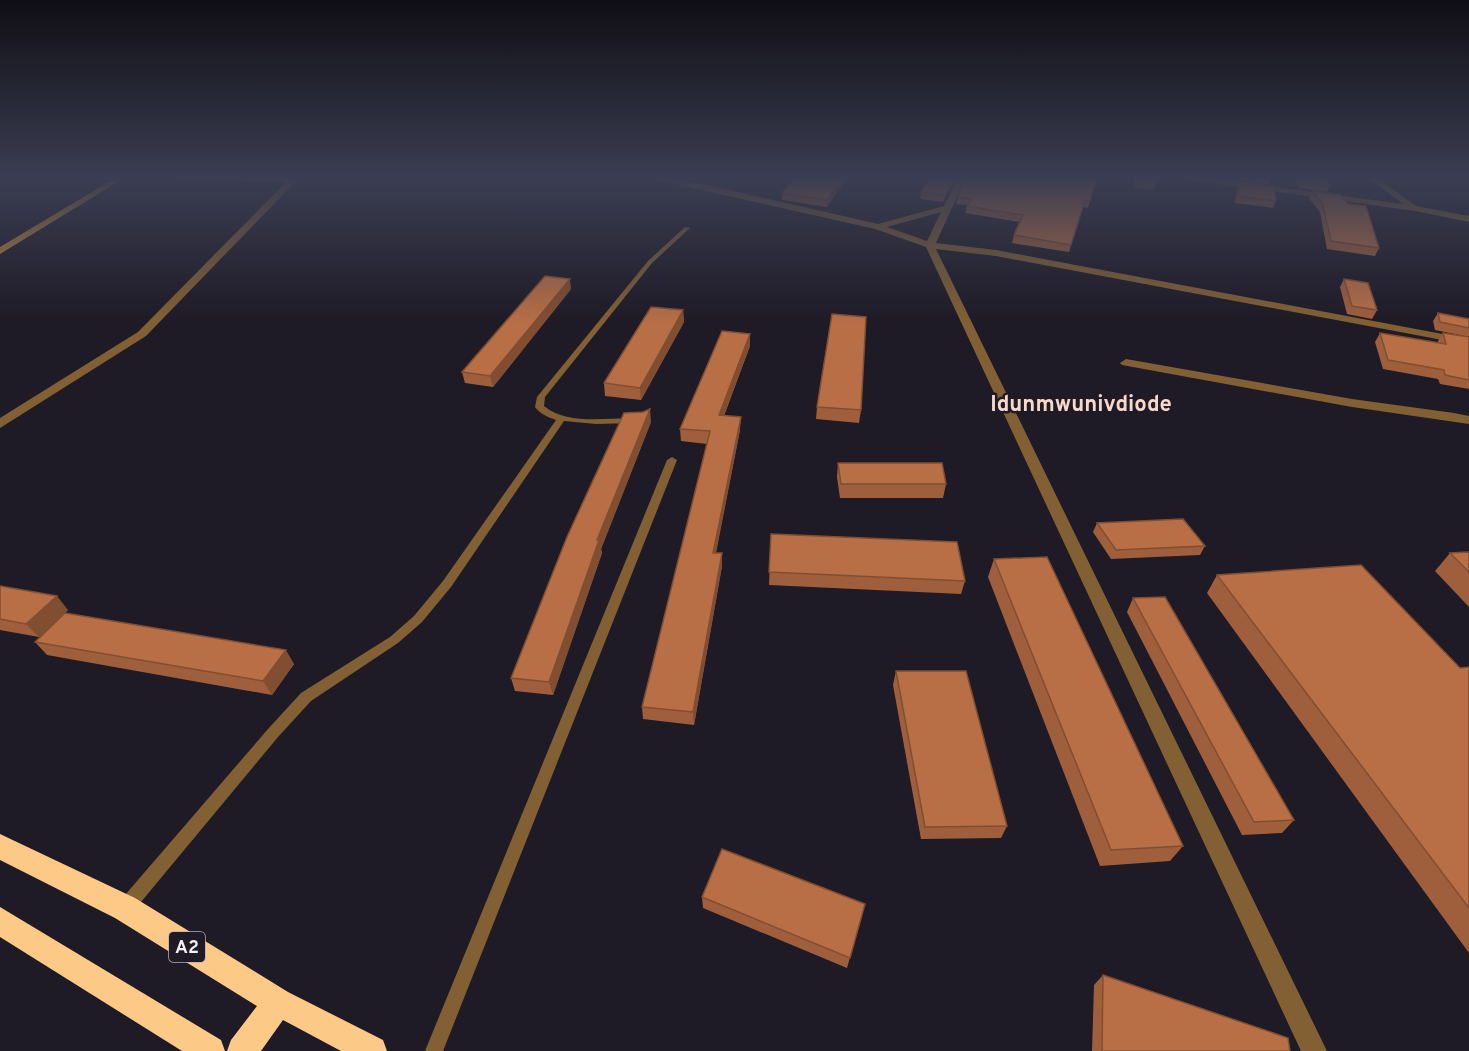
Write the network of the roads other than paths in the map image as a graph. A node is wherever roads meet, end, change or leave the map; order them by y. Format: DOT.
graph roads {
  1 [pos="41,226"];
  2 [pos="248,226"];
  3 [pos="874,226"];
  4 [pos="881,226"];
  5 [pos="939,226"];
  6 [pos="878,227"];
  7 [pos="687,228"];
  8 [pos="930,244"];
  9 [pos="0,251"];
  10 [pos="1469,342"];
  11 [pos="1126,363"];
  12 [pos="561,419"];
  13 [pos="1469,420"];
  14 [pos="641,421"];
  15 [pos="0,424"];
  16 [pos="672,460"];
  17 [pos="0,847"];
  18 [pos="124,908"];
  19 [pos="0,921"];
  20 [pos="278,1002"];
  21 [pos="210,1051"];
  22 [pos="242,1051"];
  23 [pos="372,1051"];
  24 [pos="434,1051"];
  25 [pos="1314,1051"];
  1 -- 9 [label="street"];
  2 -- 15 [label="street"];
  3 -- 6 [label="street"];
  4 -- 6 [label="street"];
  5 -- 8 [label="street"];
  6 -- 8 [label="street"];
  7 -- 12 [label="lane"];
  8 -- 10 [label="street"];
  8 -- 25 [label="street"];
  11 -- 13 [label="street"];
  12 -- 14 [label="lane"];
  12 -- 18 [label="lane"];
  16 -- 24 [label="lane"];
  17 -- 18 [label="highway, A2"];
  18 -- 20 [label="highway, A2"];
  19 -- 21 [label="highway"];
  20 -- 22 [label="highway"];
  20 -- 23 [label="highway, A2"];
}
